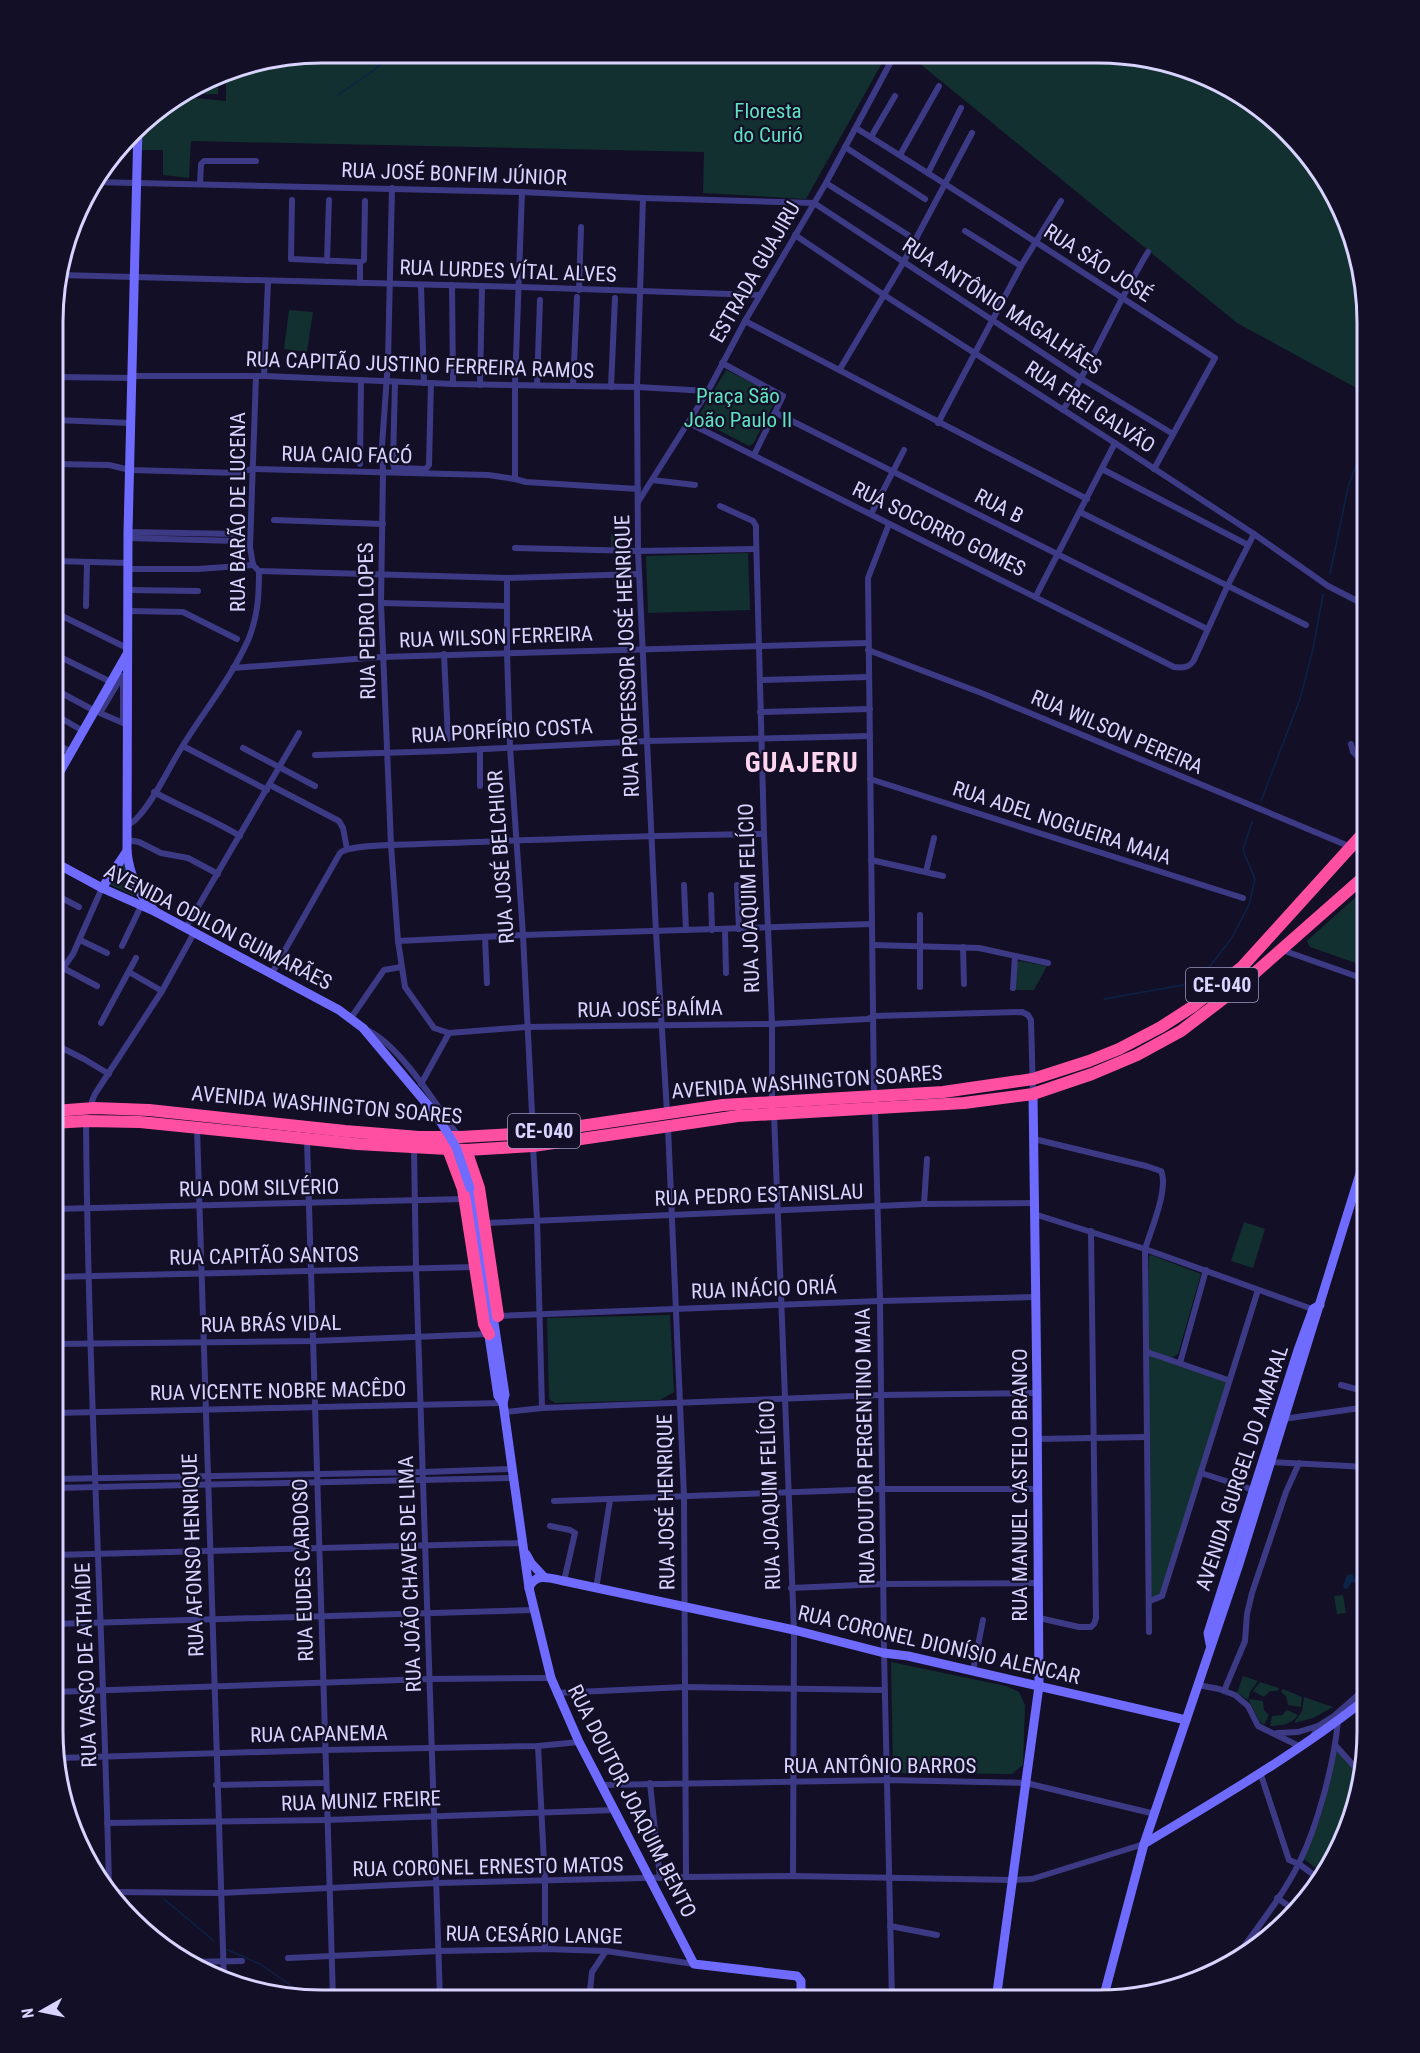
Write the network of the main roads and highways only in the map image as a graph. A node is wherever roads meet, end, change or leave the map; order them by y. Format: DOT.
graph roads {
  1 [pos="138,140"];
  2 [pos="129,650"];
  3 [pos="113,679"];
  4 [pos="128,684"];
  5 [pos="63,766"];
  6 [pos="1357,841"];
  7 [pos="127,851"];
  8 [pos="63,867"];
  9 [pos="1357,883"];
  10 [pos="102,888"];
  11 [pos="156,912"];
  12 [pos="1033,1094"];
  13 [pos="875,1102"];
  14 [pos="773,1107"];
  15 [pos="63,1110"];
  16 [pos="437,1116"];
  17 [pos="63,1122"];
  18 [pos="533,1139"];
  19 [pos="448,1149"];
  20 [pos="466,1150"];
  21 [pos="467,1193"];
  22 [pos="1357,1194"];
  23 [pos="493,1314"];
  24 [pos="489,1334"];
  25 [pos="504,1407"];
  26 [pos="523,1544"];
  27 [pos="544,1577"];
  28 [pos="529,1588"];
  29 [pos="1039,1686"];
  30 [pos="1357,1704"];
  31 [pos="1186,1720"];
  32 [pos="1144,1844"];
  33 [pos="694,1964"];
  34 [pos="801,1990"];
  35 [pos="997,1990"];
  36 [pos="1106,1990"];
  1 -- 2 [label="main road"];
  2 -- 3 [label="main road"];
  2 -- 4 [label="main road"];
  3 -- 4 [label="main road"];
  3 -- 5 [label="main road"];
  4 -- 7 [label="main road"];
  6 -- 13 [label="highway, AVENIDA WASHINGTON SOARES / CE-040"];
  7 -- 10 [label="main road"];
  7 -- 11 [label="main road"];
  8 -- 10 [label="main road, AVENIDA ODILON GUIMARÃES"];
  9 -- 12 [label="highway, AVENIDA WASHINGTON SOARES / CE-040"];
  10 -- 11 [label="main road, AVENIDA ODILON GUIMARÃES"];
  11 -- 16 [label="main road, AVENIDA ODILON GUIMARÃES"];
  12 -- 13 [label="highway, AVENIDA WASHINGTON SOARES / CE-040"];
  12 -- 29 [label="main road, RUA MANUEL CASTELO BRANCO"];
  13 -- 14 [label="highway, AVENIDA WASHINGTON SOARES / CE-040"];
  14 -- 18 [label="highway, AVENIDA WASHINGTON SOARES / CE-040"];
  14 -- 18 [label="highway, AVENIDA WASHINGTON SOARES / CE-040"];
  15 -- 18 [label="highway, AVENIDA WASHINGTON SOARES / CE-040"];
  16 -- 21 [label="main road, RUA DOUTOR JOAQUIM BENTO, bridge"];
  17 -- 19 [label="highway, AVENIDA WASHINGTON SOARES / CE-040"];
  18 -- 20 [label="highway, AVENIDA WASHINGTON SOARES / CE-040"];
  19 -- 20 [label="highway, AVENIDA WASHINGTON SOARES / CE-040"];
  19 -- 21 [label="highway"];
  20 -- 23 [label="highway"];
  21 -- 23 [label="main road, RUA DOUTOR JOAQUIM BENTO"];
  21 -- 24 [label="highway"];
  22 -- 31 [label="main road, AVENIDA GURGEL DO AMARAL"];
  23 -- 24 [label="main road, RUA DOUTOR JOAQUIM BENTO"];
  23 -- 25 [label="main road, RUA DOUTOR JOAQUIM BENTO"];
  24 -- 25 [label="main road, RUA DOUTOR JOAQUIM BENTO"];
  25 -- 26 [label="main road, RUA DOUTOR JOAQUIM BENTO"];
  26 -- 27 [label="main road"];
  26 -- 28 [label="main road, RUA DOUTOR JOAQUIM BENTO"];
  27 -- 28 [label="main road"];
  27 -- 29 [label="main road, RUA CORONEL DIONÍSIO ALENCAR"];
  28 -- 33 [label="main road, RUA DOUTOR JOAQUIM BENTO"];
  29 -- 31 [label="main road, RUA CORONEL DIONÍSIO ALENCAR"];
  29 -- 35 [label="main road, RUA MANUEL CASTELO BRANCO"];
  30 -- 32 [label="main road"];
  31 -- 32 [label="main road, AVENIDA GURGEL DO AMARAL"];
  32 -- 36 [label="main road, AVENIDA GURGEL DO AMARAL"];
  33 -- 34 [label="main road, RUA CESÁRIO LANGE"];
}
